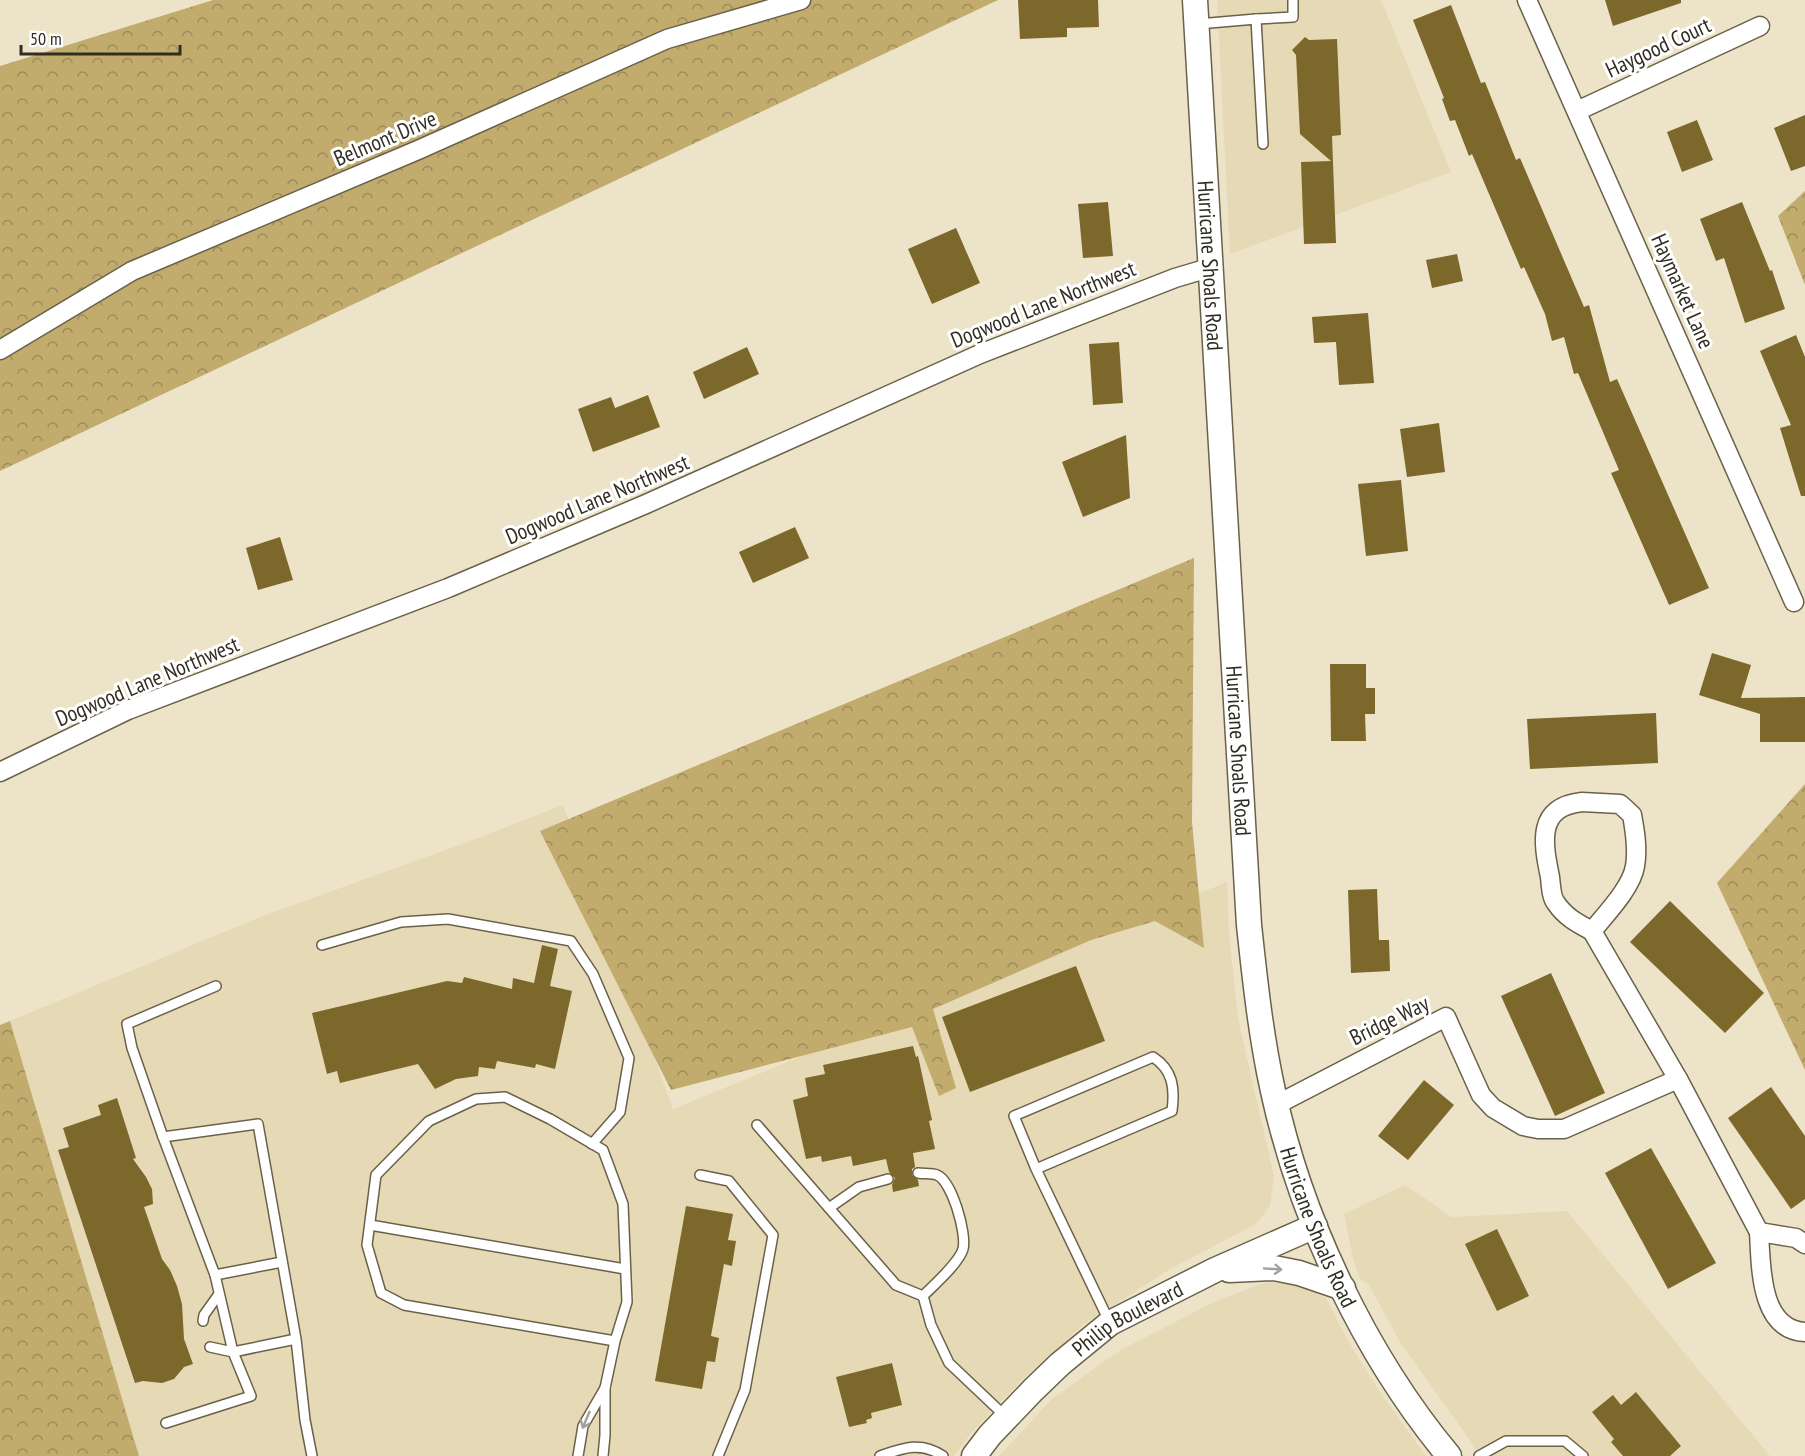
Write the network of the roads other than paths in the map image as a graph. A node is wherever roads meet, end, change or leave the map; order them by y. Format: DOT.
graph roads {
  1 [pos="801,0"];
  2 [pos="1196,0"];
  3 [pos="1293,0"];
  4 [pos="1527,0"];
  5 [pos="1256,19"];
  6 [pos="1197,24"];
  7 [pos="1760,26"];
  8 [pos="1577,111"];
  9 [pos="1263,144"];
  10 [pos="1212,267"];
  11 [pos="0,350"];
  12 [pos="1794,602"];
  13 [pos="0,772"];
  14 [pos="1592,932"];
  15 [pos="322,945"];
  16 [pos="216,986"];
  17 [pos="1678,1079"];
  18 [pos="1276,1105"];
  19 [pos="758,1125"];
  20 [pos="163,1137"];
  21 [pos="592,1144"];
  22 [pos="1036,1170"];
  23 [pos="918,1173"];
  24 [pos="700,1175"];
  25 [pos="888,1179"];
  26 [pos="828,1208"];
  27 [pos="370,1225"];
  28 [pos="1315,1226"];
  29 [pos="1759,1232"];
  30 [pos="1805,1244"];
  31 [pos="282,1262"];
  32 [pos="626,1269"];
  33 [pos="1215,1270"];
  34 [pos="215,1275"];
  35 [pos="1342,1288"];
  36 [pos="219,1294"];
  37 [pos="923,1296"];
  38 [pos="203,1321"];
  39 [pos="1110,1323"];
  40 [pos="1805,1332"];
  41 [pos="296,1339"];
  42 [pos="615,1341"];
  43 [pos="210,1347"];
  44 [pos="233,1352"];
  45 [pos="605,1388"];
  46 [pos="1007,1418"];
  47 [pos="166,1423"];
  48 [pos="312,1456"];
  49 [pos="578,1456"];
  50 [pos="603,1456"];
  51 [pos="718,1456"];
  52 [pos="880,1456"];
  53 [pos="943,1456"];
  54 [pos="974,1456"];
  55 [pos="1449,1456"];
  56 [pos="1479,1456"];
  57 [pos="1583,1456"];
  1 -- 11 [label="street, Belmont Drive"];
  2 -- 6 [label="street, Hurricane Shoals Road"];
  3 -- 5 [label="lane"];
  4 -- 8 [label="street, Haymarket Lane"];
  5 -- 6 [label="lane"];
  5 -- 9 [label="lane"];
  6 -- 10 [label="street, Hurricane Shoals Road"];
  7 -- 8 [label="street, Haygood Court"];
  8 -- 12 [label="street, Haymarket Lane"];
  10 -- 13 [label="street, Dogwood Lane Northwest"];
  10 -- 18 [label="street, Hurricane Shoals Road"];
  14 -- 14 [label="street"];
  14 -- 17 [label="street"];
  15 -- 21 [label="lane"];
  16 -- 20 [label="lane"];
  17 -- 18 [label="street, Bridge Way"];
  17 -- 29 [label="street"];
  18 -- 28 [label="street, Hurricane Shoals Road"];
  19 -- 26 [label="lane"];
  20 -- 31 [label="lane"];
  20 -- 34 [label="lane"];
  21 -- 27 [label="lane"];
  21 -- 32 [label="lane"];
  22 -- 22 [label="lane"];
  22 -- 39 [label="lane"];
  23 -- 37 [label="lane"];
  24 -- 51 [label="lane"];
  25 -- 26 [label="lane"];
  26 -- 37 [label="lane"];
  27 -- 32 [label="lane"];
  27 -- 42 [label="lane"];
  28 -- 33 [label="street, Philip Boulevard"];
  28 -- 35 [label="street, Hurricane Shoals Road"];
  29 -- 30 [label="street"];
  29 -- 40 [label="street"];
  31 -- 34 [label="lane"];
  31 -- 41 [label="lane"];
  32 -- 42 [label="lane"];
  33 -- 35 [label="street, one-way"];
  33 -- 39 [label="street, Philip Boulevard"];
  34 -- 36 [label="lane"];
  35 -- 55 [label="street, Hurricane Shoals Road"];
  36 -- 38 [label="lane"];
  36 -- 44 [label="lane"];
  37 -- 46 [label="lane"];
  39 -- 46 [label="street, Philip Boulevard"];
  41 -- 44 [label="lane"];
  41 -- 48 [label="lane"];
  42 -- 45 [label="lane"];
  43 -- 44 [label="lane"];
  44 -- 47 [label="lane"];
  45 -- 49 [label="lane, one-way"];
  45 -- 50 [label="lane"];
  46 -- 54 [label="street, Philip Boulevard"];
  52 -- 53 [label="lane"];
  56 -- 57 [label="lane"];
}
